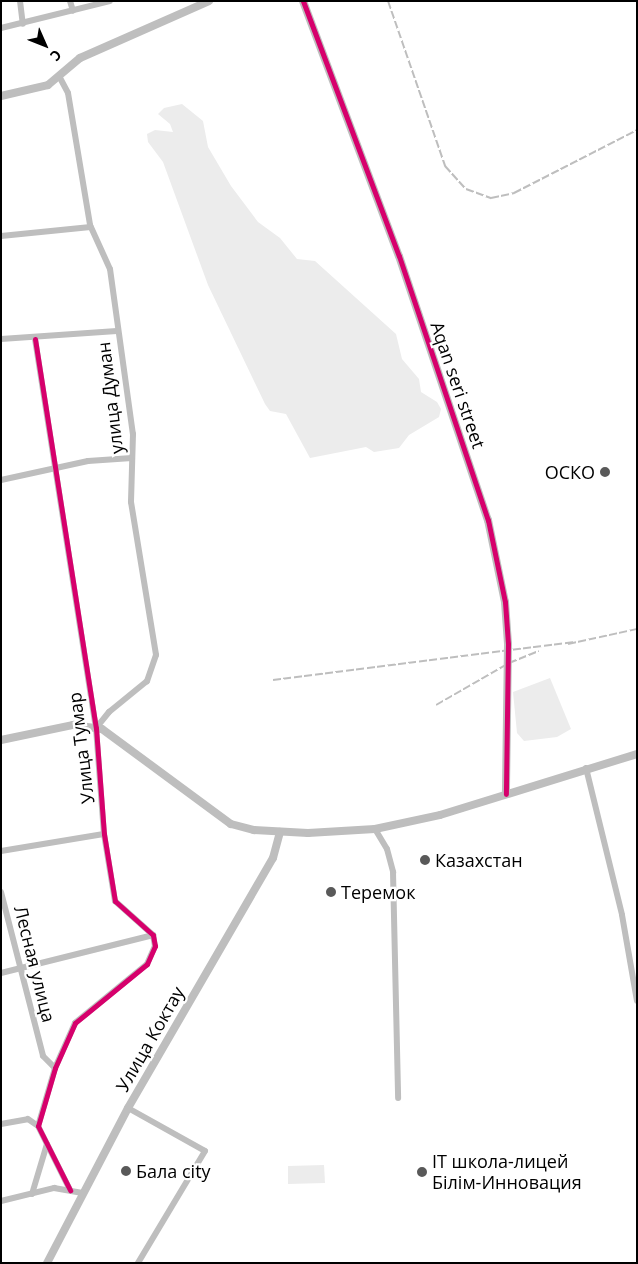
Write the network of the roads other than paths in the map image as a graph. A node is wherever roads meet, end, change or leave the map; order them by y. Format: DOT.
graph roads {
  1 [pos="20,1"];
  2 [pos="70,1"];
  3 [pos="110,1"];
  4 [pos="209,1"];
  5 [pos="304,1"];
  6 [pos="73,11"];
  7 [pos="23,24"];
  8 [pos="1,28"];
  9 [pos="59,76"];
  10 [pos="1,96"];
  11 [pos="91,227"];
  12 [pos="1,236"];
  13 [pos="117,331"];
  14 [pos="1,339"];
  15 [pos="35,339"];
  16 [pos="132,458"];
  17 [pos="55,468"];
  18 [pos="1,480"];
  19 [pos="96,728"];
  20 [pos="1,740"];
  21 [pos="637,754"];
  22 [pos="586,768"];
  23 [pos="506,794"];
  24 [pos="375,829"];
  25 [pos="280,832"];
  26 [pos="104,834"];
  27 [pos="1,851"];
  28 [pos="1,892"];
  29 [pos="153,935"];
  30 [pos="21,968"];
  31 [pos="1,973"];
  32 [pos="637,1002"];
  33 [pos="55,1068"];
  34 [pos="398,1098"];
  35 [pos="128,1108"];
  36 [pos="1,1124"];
  37 [pos="38,1126"];
  38 [pos="47,1144"];
  39 [pos="70,1190"];
  40 [pos="83,1193"];
  41 [pos="32,1194"];
  42 [pos="1,1201"];
  43 [pos="46,1263"];
  44 [pos="138,1263"];
  1 -- 7 [label="street"];
  2 -- 6 [label="street"];
  3 -- 6 [label="street"];
  4 -- 9 [label="street"];
  5 -- 23 [label="street, Aqan seri street"];
  6 -- 7 [label="street"];
  7 -- 8 [label="street"];
  9 -- 10 [label="street"];
  9 -- 11 [label="street, улица Думан"];
  11 -- 12 [label="street"];
  11 -- 13 [label="street, улица Думан"];
  13 -- 15 [label="street"];
  13 -- 16 [label="street, улица Думан"];
  14 -- 15 [label="street"];
  15 -- 17 [label="street, Улица Тумар"];
  16 -- 17 [label="street"];
  16 -- 19 [label="street, улица Думан"];
  17 -- 18 [label="street"];
  17 -- 19 [label="street, Улица Тумар"];
  19 -- 20 [label="street"];
  19 -- 25 [label="street"];
  19 -- 26 [label="street, Улица Тумар"];
  21 -- 22 [label="street"];
  22 -- 23 [label="street"];
  22 -- 32 [label="street"];
  23 -- 24 [label="street"];
  24 -- 25 [label="street"];
  24 -- 34 [label="street"];
  25 -- 35 [label="street, Улица Коктау"];
  26 -- 27 [label="street"];
  26 -- 29 [label="street, Улица Тумар"];
  28 -- 30 [label="street, Лесная улица"];
  29 -- 30 [label="street"];
  29 -- 33 [label="street"];
  30 -- 31 [label="street"];
  30 -- 33 [label="street, Лесная улица"];
  33 -- 37 [label="street"];
  35 -- 40 [label="street, Улица Коктау"];
  35 -- 44 [label="street"];
  36 -- 37 [label="street"];
  37 -- 38 [label="street"];
  38 -- 39 [label="street"];
  38 -- 41 [label="street"];
  39 -- 40 [label="street"];
  39 -- 41 [label="street"];
  40 -- 43 [label="street, Улица Коктау"];
  41 -- 42 [label="street"];
}
